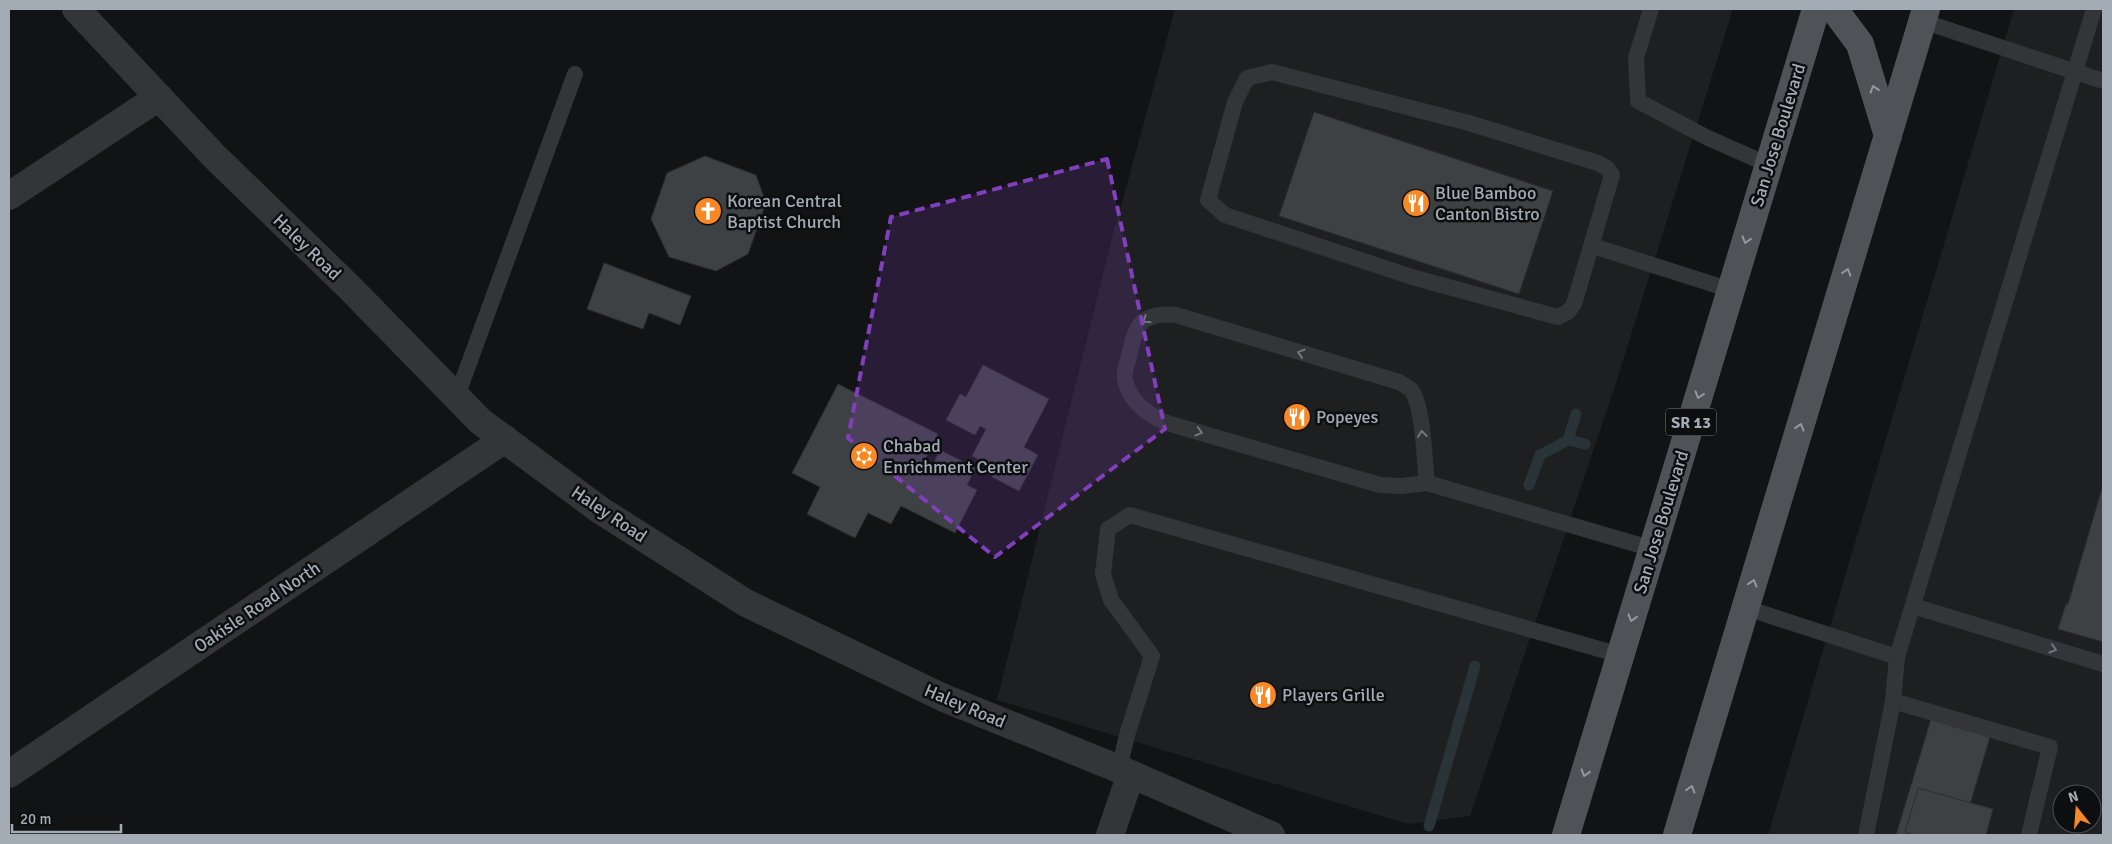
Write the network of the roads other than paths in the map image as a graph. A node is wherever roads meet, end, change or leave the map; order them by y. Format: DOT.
graph roads {
  1 [pos="76,9"];
  2 [pos="1651,9"];
  3 [pos="1816,9"];
  4 [pos="1834,9"];
  5 [pos="2094,9"];
  6 [pos="1921,13"];
  7 [pos="2075,72"];
  8 [pos="575,74"];
  9 [pos="2103,81"];
  10 [pos="159,97"];
  11 [pos="1888,136"];
  12 [pos="1769,165"];
  13 [pos="9,196"];
  14 [pos="1592,246"];
  15 [pos="1731,290"];
  16 [pos="456,396"];
  17 [pos="505,439"];
  18 [pos="1427,483"];
  19 [pos="1652,549"];
  20 [pos="1913,606"];
  21 [pos="1746,608"];
  22 [pos="1620,655"];
  23 [pos="1897,657"];
  24 [pos="2103,664"];
  25 [pos="1893,701"];
  26 [pos="1125,772"];
  27 [pos="9,774"];
  28 [pos="1110,835"];
  29 [pos="1271,835"];
  30 [pos="1566,835"];
  31 [pos="1677,835"];
  32 [pos="1866,835"];
  33 [pos="2029,835"];
  1 -- 10 [label="street, Haley Road"];
  2 -- 12 [label="lane"];
  3 -- 12 [label="main road, San Jose Boulevard / SR 13"];
  11 -- 4 [label="main road, one-way"];
  5 -- 7 [label="lane"];
  6 -- 7 [label="lane"];
  6 -- 11 [label="main road"];
  7 -- 9 [label="lane"];
  7 -- 20 [label="lane"];
  8 -- 16 [label="lane"];
  10 -- 13 [label="street"];
  10 -- 16 [label="street, Haley Road"];
  21 -- 11 [label="main road, one-way"];
  12 -- 15 [label="main road, San Jose Boulevard / SR 13, one-way"];
  14 -- 14 [label="lane"];
  14 -- 15 [label="lane"];
  15 -- 19 [label="main road, San Jose Boulevard / SR 13, one-way"];
  16 -- 17 [label="street, Haley Road"];
  17 -- 26 [label="street, Haley Road"];
  17 -- 27 [label="street, Oakisle Road North"];
  18 -- 18 [label="lane, one-way"];
  18 -- 19 [label="lane"];
  19 -- 22 [label="main road, San Jose Boulevard / SR 13, one-way"];
  20 -- 23 [label="lane"];
  20 -- 24 [label="lane, one-way"];
  21 -- 23 [label="lane"];
  31 -- 21 [label="main road, one-way"];
  22 -- 26 [label="lane"];
  22 -- 30 [label="main road, San Jose Boulevard / SR 13, one-way"];
  23 -- 25 [label="lane"];
  25 -- 32 [label="lane"];
  25 -- 33 [label="lane"];
  26 -- 28 [label="street"];
  26 -- 29 [label="street, Haley Road"];
}
